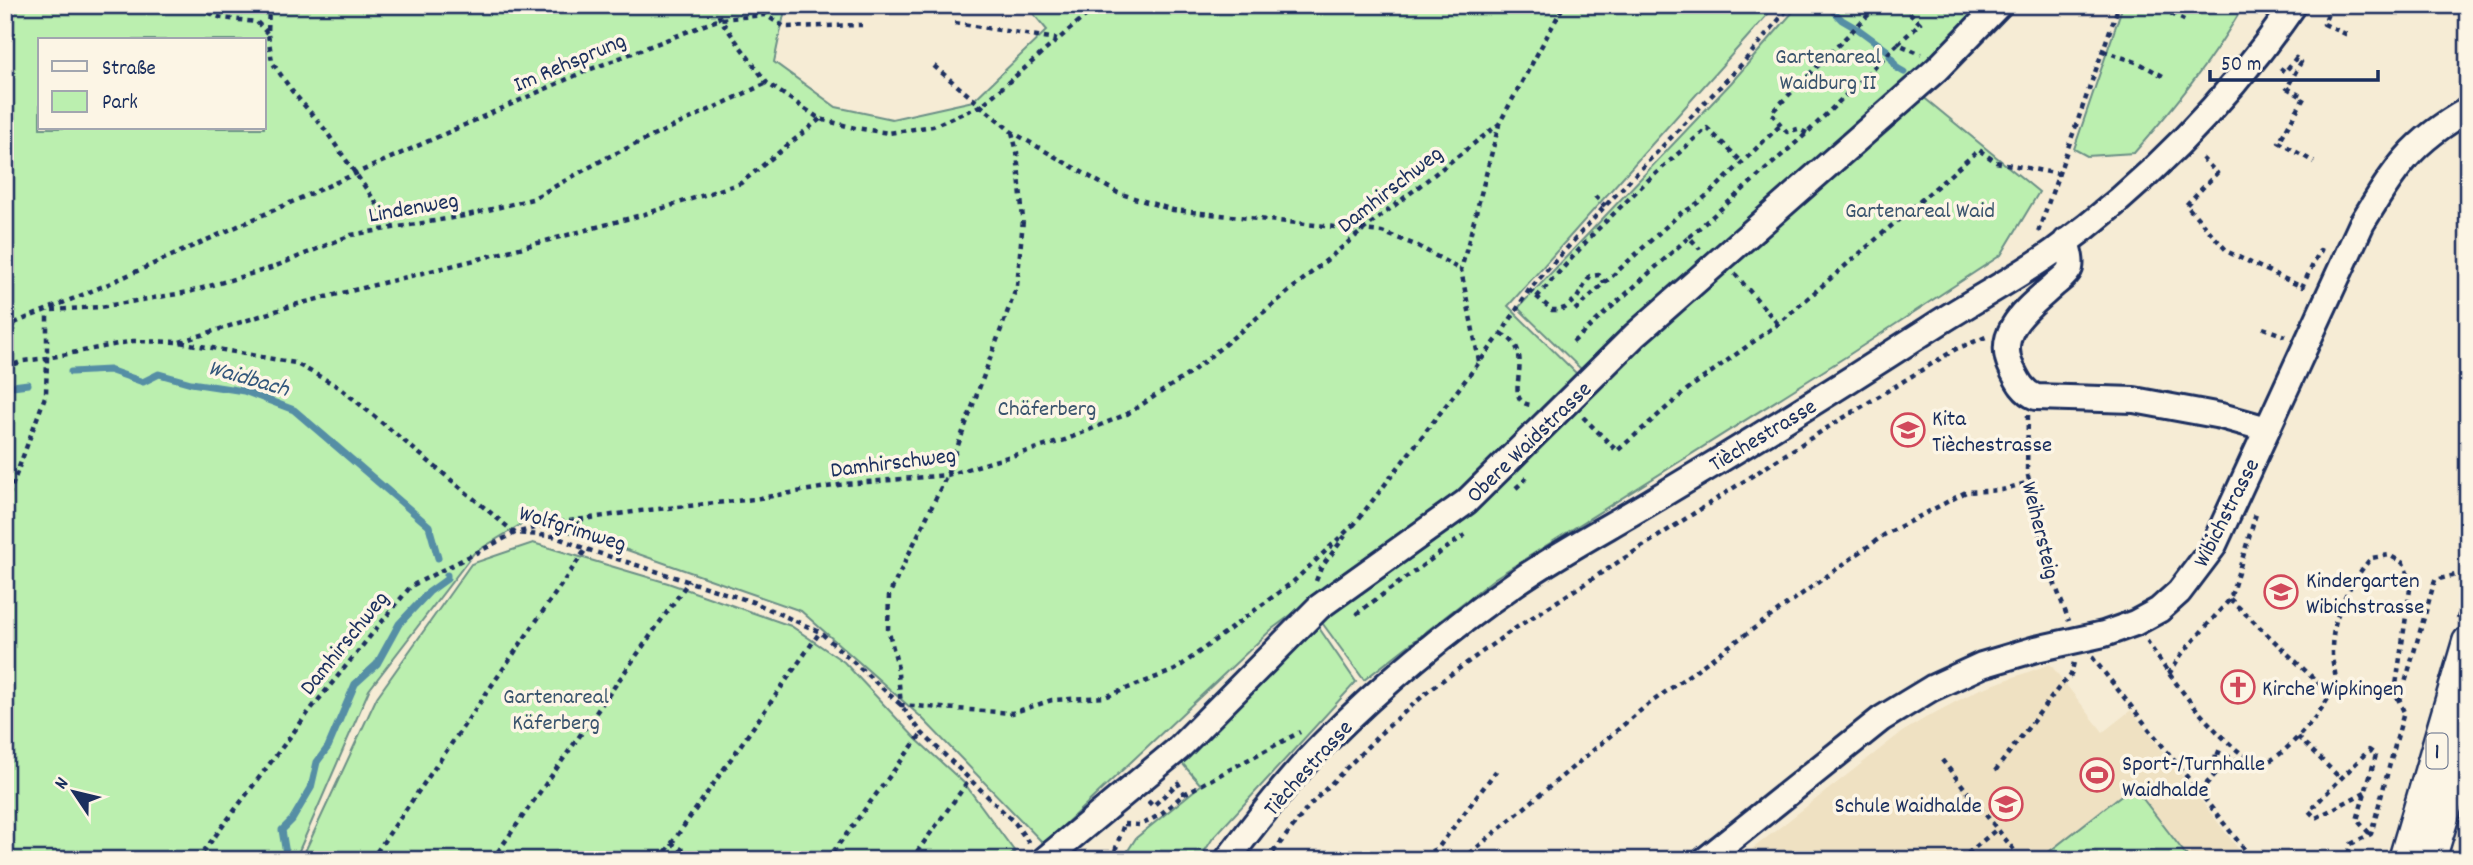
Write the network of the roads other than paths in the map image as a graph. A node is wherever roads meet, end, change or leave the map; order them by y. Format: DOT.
graph roads {
  1 [pos="1998,5"];
  2 [pos="2294,5"];
  3 [pos="2468,110"];
  4 [pos="2066,241"];
  5 [pos="2267,429"];
  6 [pos="2468,642"];
  7 [pos="2468,735"];
  8 [pos="2435,856"];
  9 [pos="1044,860"];
  10 [pos="1227,860"];
  11 [pos="1705,860"];
  12 [pos="2403,860"];
  1 -- 9 [label="street, Obere Waidstrasse"];
  2 -- 4 [label="street, Tièchestrasse"];
  3 -- 5 [label="street, Wibichstrasse"];
  4 -- 5 [label="street"];
  4 -- 10 [label="street, Tièchestrasse"];
  5 -- 11 [label="street, Wibichstrasse"];
  6 -- 12 [label="main road, 1"];
  7 -- 8 [label="main road, 1"];
}
